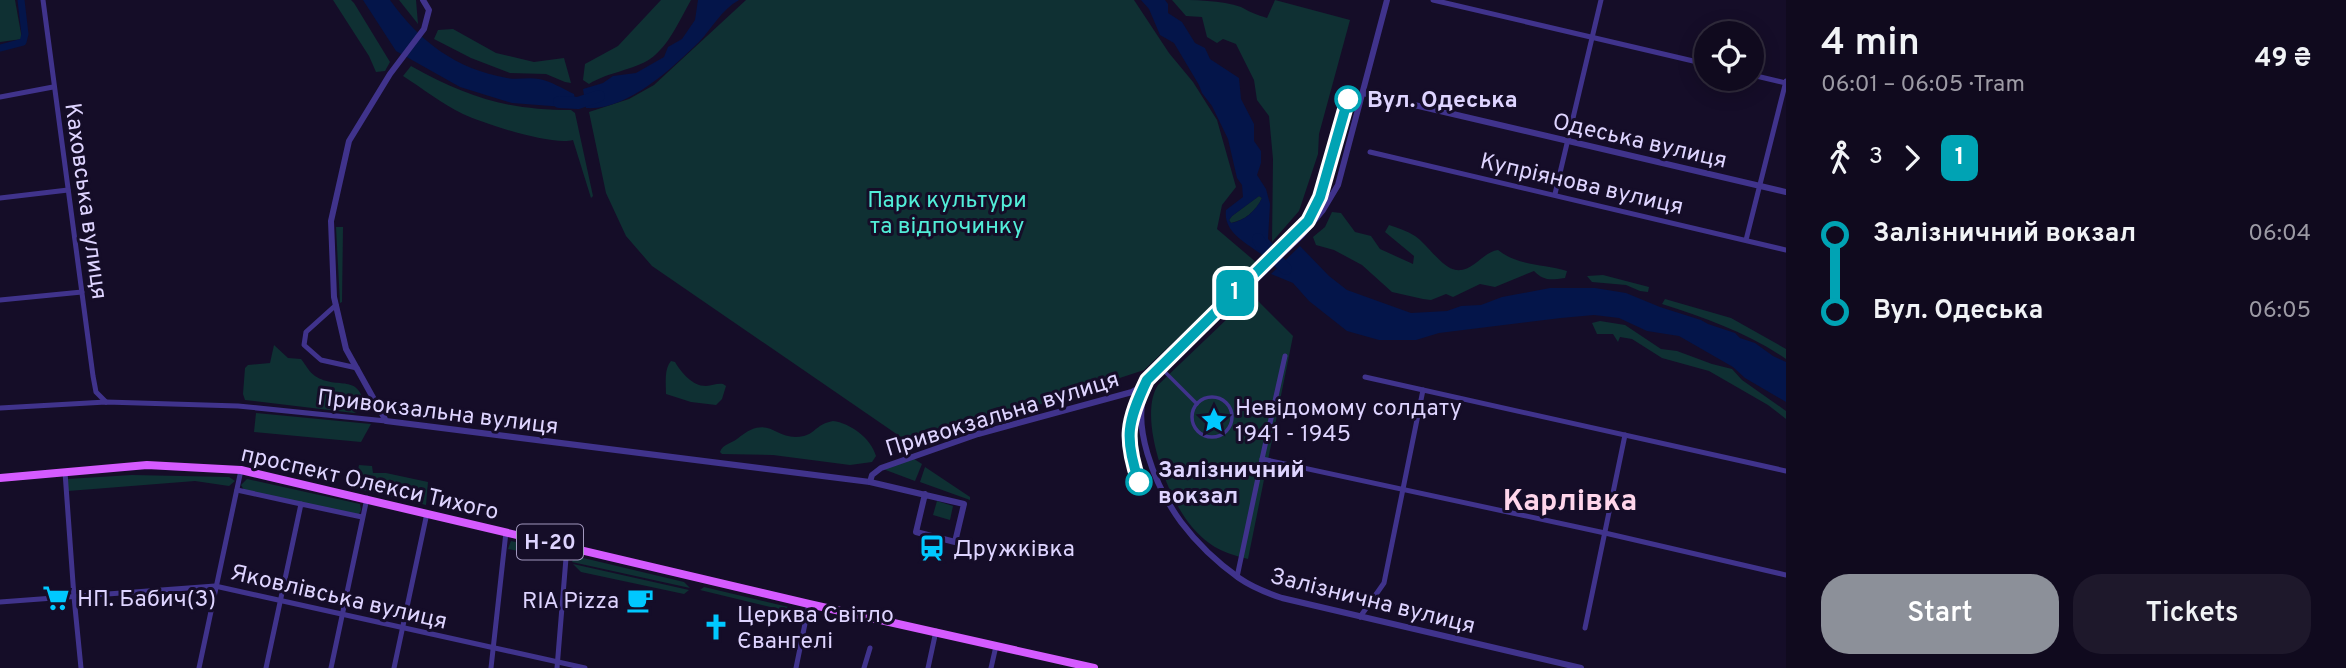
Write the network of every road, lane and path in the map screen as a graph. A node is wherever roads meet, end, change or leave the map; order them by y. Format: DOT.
graph roads {
  1 [pos="43,0"];
  2 [pos="423,0"];
  3 [pos="1388,0"];
  4 [pos="1433,0"];
  5 [pos="1601,0"];
  6 [pos="1592,38"];
  7 [pos="1694,61"];
  8 [pos="1764,77"];
  9 [pos="1786,82"];
  10 [pos="54,87"];
  11 [pos="1363,93"];
  12 [pos="0,97"];
  13 [pos="1568,142"];
  14 [pos="1370,152"];
  15 [pos="1758,185"];
  16 [pos="68,190"];
  17 [pos="1786,192"];
  18 [pos="1555,194"];
  19 [pos="0,198"];
  20 [pos="1746,240"];
  21 [pos="1786,250"];
  22 [pos="82,292"];
  23 [pos="0,300"];
  24 [pos="336,305"];
  25 [pos="1285,356"];
  26 [pos="357,368"];
  27 [pos="1163,370"];
  28 [pos="1365,377"];
  29 [pos="1150,382"];
  30 [pos="1423,390"];
  31 [pos="106,402"];
  32 [pos="1197,404"];
  33 [pos="0,408"];
  34 [pos="386,421"];
  35 [pos="1625,435"];
  36 [pos="1262,459"];
  37 [pos="241,470"];
  38 [pos="1786,471"];
  39 [pos="65,472"];
  40 [pos="0,478"];
  41 [pos="870,482"];
  42 [pos="1403,489"];
  43 [pos="237,490"];
  44 [pos="925,494"];
  45 [pos="367,498"];
  46 [pos="301,504"];
  47 [pos="427,513"];
  48 [pos="362,517"];
  49 [pos="506,532"];
  50 [pos="1605,533"];
  51 [pos="567,546"];
  52 [pos="1786,575"];
  53 [pos="1237,577"];
  54 [pos="215,586"];
  55 [pos="74,597"];
  56 [pos="281,601"];
  57 [pos="0,602"];
  58 [pos="809,604"];
  59 [pos="342,613"];
  60 [pos="1360,618"];
  61 [pos="403,628"];
  62 [pos="1585,628"];
  63 [pos="936,631"];
  64 [pos="996,646"];
  65 [pos="493,648"];
  66 [pos="870,648"];
  67 [pos="1058,664"];
  68 [pos="557,665"];
  69 [pos="81,668"];
  70 [pos="199,668"];
  71 [pos="266,668"];
  72 [pos="331,668"];
  73 [pos="394,668"];
  74 [pos="491,668"];
  75 [pos="585,668"];
  76 [pos="796,668"];
  77 [pos="864,668"];
  78 [pos="928,668"];
  79 [pos="991,668"];
  80 [pos="1094,668"];
  81 [pos="1581,668"];
  1 -- 10 [label="street, Каховська вулиця"];
  2 -- 24 [label="street"];
  3 -- 11 [label="street"];
  4 -- 6 [label="street"];
  5 -- 6 [label="street"];
  6 -- 7 [label="street"];
  6 -- 13 [label="street"];
  8 -- 9 [label="street"];
  9 -- 15 [label="street"];
  10 -- 12 [label="street"];
  10 -- 16 [label="street, Каховська вулиця"];
  11 -- 13 [label="street, Одеська вулиця"];
  11 -- 27 [label="street"];
  13 -- 15 [label="street, Одеська вулиця"];
  13 -- 18 [label="street"];
  14 -- 18 [label="street, Купріянова вулиця"];
  15 -- 17 [label="street, Одеська вулиця"];
  15 -- 20 [label="street"];
  16 -- 19 [label="street"];
  16 -- 22 [label="street, Каховська вулиця"];
  18 -- 20 [label="street, Купріянова вулиця"];
  20 -- 21 [label="street, Купріянова вулиця"];
  22 -- 23 [label="street"];
  22 -- 31 [label="street, Каховська вулиця"];
  24 -- 26 [label="street"];
  24 -- 26 [label="street"];
  25 -- 36 [label="street"];
  26 -- 34 [label="street"];
  27 -- 29 [label="street"];
  27 -- 32 [label="street"];
  28 -- 30 [label="street"];
  29 -- 41 [label="street, Привокзальна вулиця"];
  29 -- 53 [label="street, Залізнична вулиця"];
  30 -- 35 [label="street"];
  30 -- 42 [label="street"];
  31 -- 33 [label="street, Привокзальна вулиця"];
  31 -- 34 [label="street, Привокзальна вулиця"];
  32 -- 32 [label="street"];
  34 -- 41 [label="street, Привокзальна вулиця"];
  35 -- 38 [label="street"];
  35 -- 50 [label="street"];
  36 -- 42 [label="street"];
  36 -- 53 [label="street"];
  37 -- 39 [label="main road, проспект Олекси Тихого / Н-20"];
  37 -- 43 [label="street"];
  37 -- 45 [label="main road, проспект Олекси Тихого / Н-20"];
  39 -- 40 [label="main road, проспект Олекси Тихого / Н-20"];
  39 -- 55 [label="street"];
  41 -- 44 [label="street, Привокзальна вулиця"];
  42 -- 50 [label="street"];
  42 -- 60 [label="street"];
  43 -- 46 [label="street"];
  43 -- 54 [label="street"];
  44 -- 44 [label="street, Привокзальна вулиця"];
  45 -- 47 [label="main road, проспект Олекси Тихого / Н-20"];
  45 -- 48 [label="street"];
  46 -- 48 [label="street"];
  46 -- 56 [label="street"];
  47 -- 49 [label="main road, проспект Олекси Тихого / Н-20"];
  47 -- 61 [label="street"];
  48 -- 59 [label="street"];
  49 -- 51 [label="main road, проспект Олекси Тихого / Н-20"];
  49 -- 65 [label="street"];
  50 -- 52 [label="street"];
  50 -- 62 [label="street"];
  51 -- 58 [label="main road, проспект Олекси Тихого / Н-20"];
  51 -- 68 [label="street"];
  53 -- 60 [label="street, Залізнична вулиця"];
  54 -- 55 [label="street, Яковлівська вулиця"];
  54 -- 56 [label="street, Яковлівська вулиця"];
  54 -- 70 [label="street"];
  55 -- 57 [label="street, Яковлівська вулиця"];
  55 -- 69 [label="street"];
  56 -- 59 [label="street, Яковлівська вулиця"];
  56 -- 71 [label="street"];
  58 -- 63 [label="main road, проспект Олекси Тихого / Н-20"];
  58 -- 76 [label="street"];
  59 -- 61 [label="street, Яковлівська вулиця"];
  59 -- 72 [label="street"];
  60 -- 81 [label="street, Залізнична вулиця"];
  61 -- 65 [label="street, Яковлівська вулиця"];
  61 -- 73 [label="street"];
  63 -- 64 [label="main road, проспект Олекси Тихого / Н-20"];
  63 -- 78 [label="street"];
  64 -- 67 [label="main road, проспект Олекси Тихого / Н-20"];
  64 -- 79 [label="street"];
  65 -- 68 [label="street, Яковлівська вулиця"];
  65 -- 74 [label="street"];
  66 -- 77 [label="street"];
  67 -- 80 [label="main road, проспект Олекси Тихого / Н-20"];
  68 -- 75 [label="street, Яковлівська вулиця"];
}
